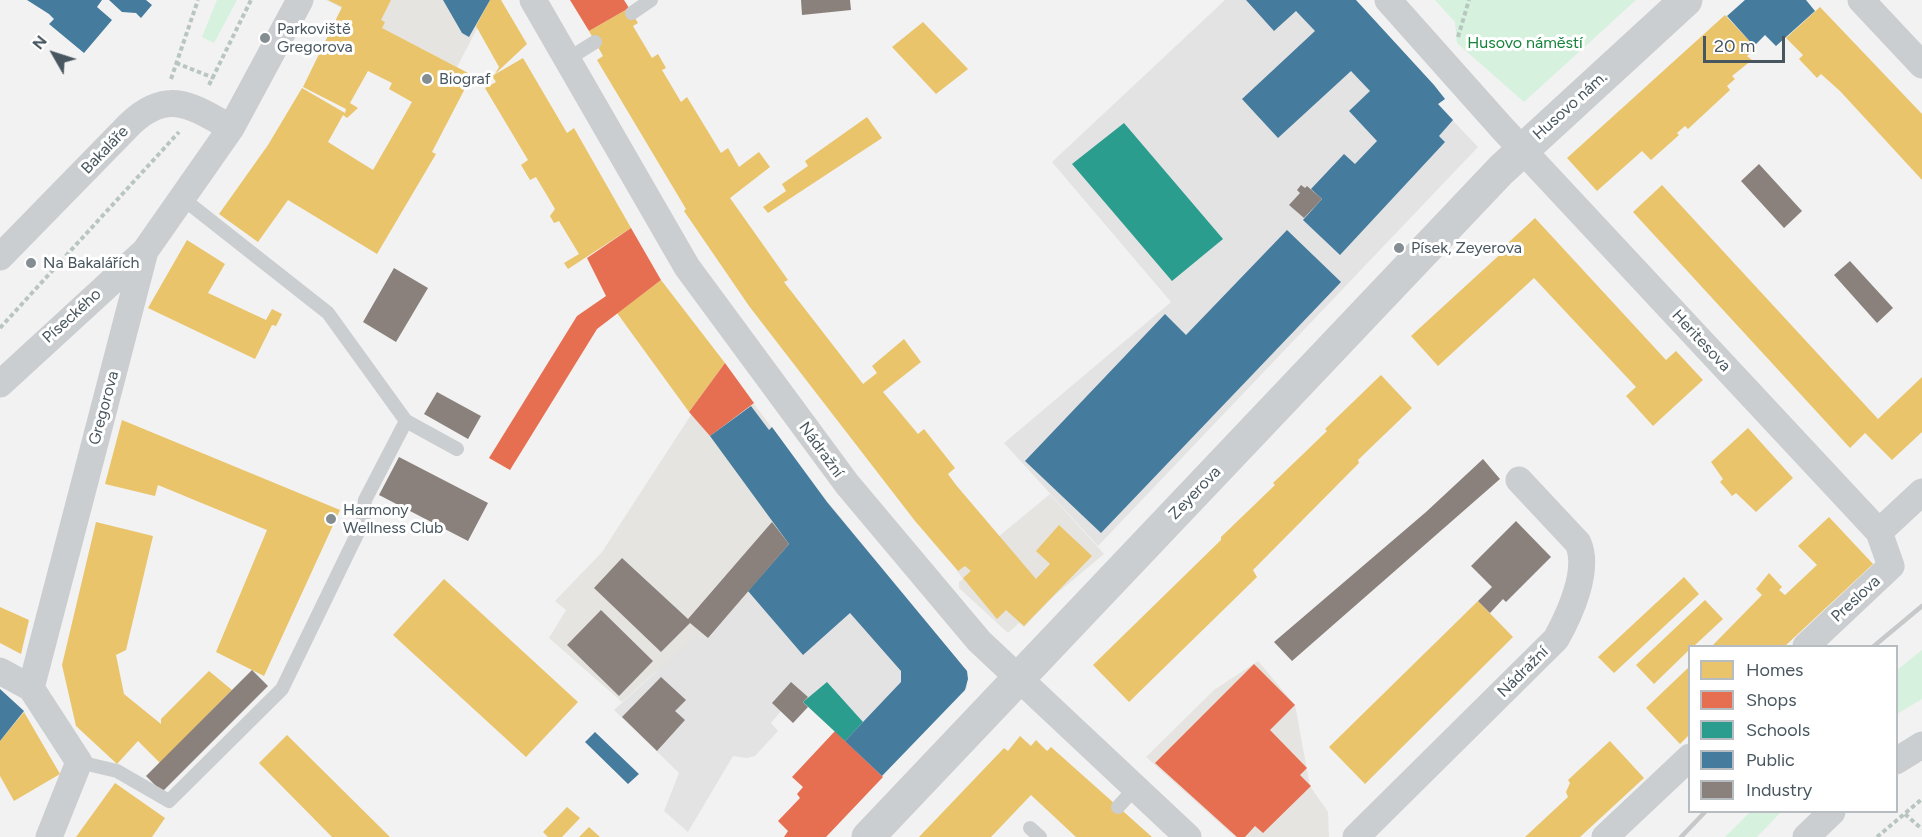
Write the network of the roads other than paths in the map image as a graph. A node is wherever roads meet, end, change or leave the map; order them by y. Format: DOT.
graph roads {
  1 [pos="300,0"];
  2 [pos="534,0"];
  3 [pos="651,0"];
  4 [pos="1388,0"];
  5 [pos="1686,0"];
  6 [pos="1861,0"];
  7 [pos="632,13"];
  8 [pos="595,42"];
  9 [pos="568,59"];
  10 [pos="1922,65"];
  11 [pos="231,128"];
  12 [pos="1522,149"];
  13 [pos="182,198"];
  14 [pos="145,250"];
  15 [pos="0,257"];
  16 [pos="0,384"];
  17 [pos="406,421"];
  18 [pos="457,449"];
  19 [pos="1519,480"];
  20 [pos="1922,492"];
  21 [pos="1879,532"];
  22 [pos="1807,645"];
  23 [pos="0,671"];
  24 [pos="1018,680"];
  25 [pos="31,688"];
  26 [pos="1922,745"];
  27 [pos="1688,758"];
  28 [pos="1898,760"];
  29 [pos="79,762"];
  30 [pos="1831,813"];
  31 [pos="49,837"];
  32 [pos="868,837"];
  33 [pos="1188,837"];
  34 [pos="1356,837"];
  35 [pos="1605,837"];
  36 [pos="1806,837"];
  1 -- 11 [label="street, Gregorova"];
  2 -- 9 [label="street, Nádražní"];
  3 -- 7 [label="lane"];
  4 -- 12 [label="street, Husovo nám."];
  5 -- 12 [label="street, Husovo nám."];
  6 -- 10 [label="street"];
  8 -- 9 [label="lane"];
  9 -- 24 [label="street, Nádražní"];
  11 -- 13 [label="street, Gregorova"];
  11 -- 15 [label="street, Bakaláře"];
  12 -- 21 [label="street, Heritesova"];
  12 -- 24 [label="street, Zeyerova"];
  13 -- 14 [label="street, Gregorova"];
  13 -- 17 [label="lane"];
  14 -- 16 [label="street, Píseckého"];
  14 -- 25 [label="street, Gregorova"];
  17 -- 18 [label="lane"];
  17 -- 29 [label="lane"];
  19 -- 34 [label="street, Nádražní"];
  20 -- 21 [label="street"];
  21 -- 22 [label="street, Preslova"];
  23 -- 25 [label="street"];
  24 -- 32 [label="street, Zeyerova"];
  24 -- 33 [label="street, Nádražní"];
  25 -- 29 [label="street"];
  26 -- 28 [label="street"];
  27 -- 35 [label="street"];
  29 -- 31 [label="street"];
  30 -- 36 [label="street"];
}
